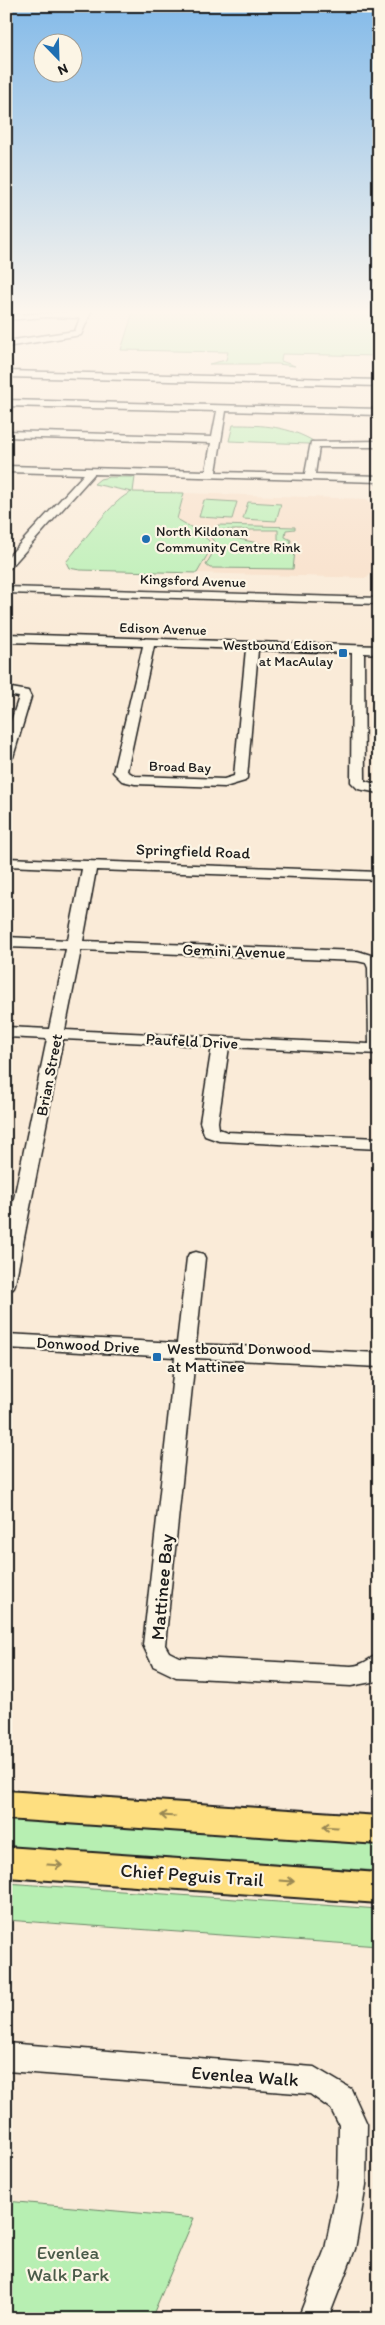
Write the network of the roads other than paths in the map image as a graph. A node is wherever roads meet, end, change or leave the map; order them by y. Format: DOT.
graph roads {
  1 [pos="219,420"];
  2 [pos="6,434"];
  3 [pos="214,440"];
  4 [pos="379,444"];
  5 [pos="6,469"];
  6 [pos="92,472"];
  7 [pos="210,475"];
  8 [pos="310,477"];
  9 [pos="379,479"];
  10 [pos="6,566"];
  11 [pos="6,590"];
  12 [pos="379,601"];
  13 [pos="6,638"];
  14 [pos="149,644"];
  15 [pos="252,646"];
  16 [pos="358,650"];
  17 [pos="379,650"];
  18 [pos="6,691"];
  19 [pos="6,757"];
  20 [pos="379,789"];
  21 [pos="6,862"];
  22 [pos="89,865"];
  23 [pos="379,876"];
  24 [pos="6,942"];
  25 [pos="75,945"];
  26 [pos="6,1032"];
  27 [pos="57,1034"];
  28 [pos="221,1043"];
  29 [pos="378,1048"];
  30 [pos="379,1144"];
  31 [pos="196,1258"];
  32 [pos="6,1284"];
  33 [pos="6,1341"];
  34 [pos="187,1350"];
  35 [pos="379,1360"];
  36 [pos="379,1664"];
  37 [pos="6,1805"];
  38 [pos="379,1830"];
  39 [pos="6,1862"];
  40 [pos="379,1888"];
  41 [pos="6,2058"];
  42 [pos="313,2319"];
  1 -- 3 [label="street"];
  2 -- 3 [label="street"];
  3 -- 7 [label="street"];
  4 -- 8 [label="street"];
  5 -- 6 [label="street"];
  6 -- 7 [label="street"];
  6 -- 10 [label="street"];
  7 -- 8 [label="street"];
  8 -- 9 [label="street"];
  11 -- 12 [label="street, Kingsford Avenue"];
  13 -- 14 [label="street, Edison Avenue"];
  14 -- 15 [label="street, Edison Avenue"];
  14 -- 15 [label="street, Broad Bay"];
  15 -- 16 [label="street, Edison Avenue"];
  16 -- 17 [label="street, Edison Avenue"];
  16 -- 20 [label="street"];
  18 -- 19 [label="street"];
  21 -- 22 [label="street, Springfield Road"];
  22 -- 23 [label="street, Springfield Road"];
  22 -- 25 [label="street, Brian Street"];
  24 -- 25 [label="street, Gemini Avenue"];
  25 -- 27 [label="street, Brian Street"];
  25 -- 29 [label="street, Gemini Avenue"];
  26 -- 27 [label="street, Paufeld Drive"];
  27 -- 28 [label="street, Paufeld Drive"];
  27 -- 32 [label="street, Brian Street"];
  28 -- 29 [label="street, Paufeld Drive"];
  28 -- 30 [label="street"];
  31 -- 34 [label="street, Mattinee Bay"];
  33 -- 34 [label="street, Donwood Drive"];
  34 -- 35 [label="street, Donwood Drive"];
  34 -- 36 [label="street, Mattinee Bay"];
  38 -- 37 [label="main road, one-way"];
  39 -- 40 [label="main road, Chief Peguis Trail, one-way"];
  41 -- 42 [label="street, Evenlea Walk"];
}
